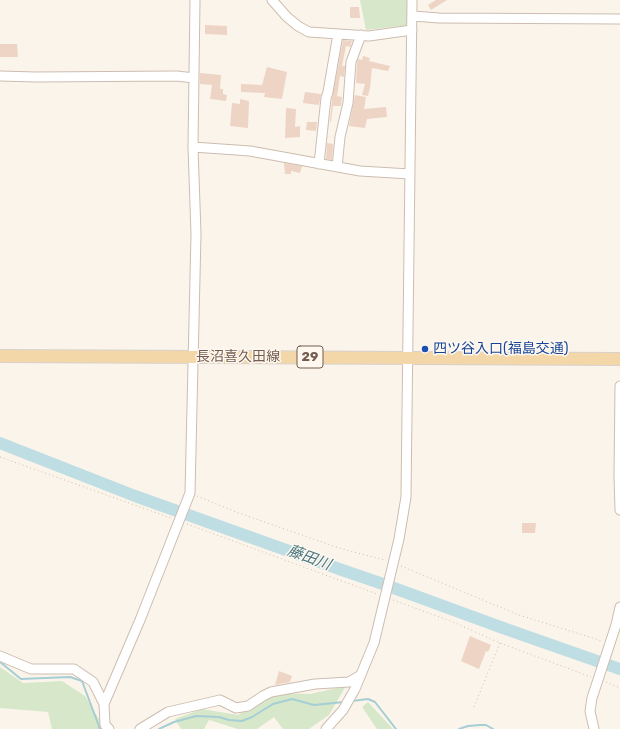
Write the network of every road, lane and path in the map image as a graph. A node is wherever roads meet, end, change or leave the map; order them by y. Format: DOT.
graph roads {
  1 [pos="195,0"];
  2 [pos="272,0"];
  3 [pos="412,0"];
  4 [pos="413,16"];
  5 [pos="620,18"];
  6 [pos="412,30"];
  7 [pos="338,34"];
  8 [pos="361,35"];
  9 [pos="0,76"];
  10 [pos="194,78"];
  11 [pos="193,148"];
  12 [pos="319,164"];
  13 [pos="337,168"];
  14 [pos="410,174"];
  15 [pos="0,356"];
  16 [pos="192,357"];
  17 [pos="408,358"];
  18 [pos="620,359"];
  19 [pos="620,386"];
  20 [pos="0,456"];
  21 [pos="619,461"];
  22 [pos="619,477"];
  23 [pos="190,493"];
  24 [pos="620,510"];
  25 [pos="178,520"];
  26 [pos="393,563"];
  27 [pos="385,597"];
  28 [pos="620,608"];
  29 [pos="500,643"];
  30 [pos="611,644"];
  31 [pos="0,656"];
  32 [pos="361,675"];
  33 [pos="598,679"];
  34 [pos="620,688"];
  35 [pos="104,704"];
  36 [pos="474,707"];
  37 [pos="109,729"];
  38 [pos="140,729"];
  39 [pos="326,729"];
  40 [pos="594,729"];
  1 -- 10 [label="street"];
  2 -- 7 [label="street"];
  3 -- 4 [label="street"];
  4 -- 5 [label="street"];
  4 -- 6 [label="street"];
  6 -- 8 [label="street"];
  6 -- 14 [label="street"];
  7 -- 8 [label="street"];
  7 -- 12 [label="street"];
  8 -- 13 [label="street"];
  9 -- 10 [label="street"];
  10 -- 11 [label="street"];
  11 -- 12 [label="street"];
  11 -- 16 [label="street"];
  12 -- 13 [label="street"];
  13 -- 14 [label="street"];
  14 -- 17 [label="street"];
  15 -- 16 [label="main road, 長沼喜久田線 / 29"];
  16 -- 17 [label="main road, 長沼喜久田線 / 29"];
  16 -- 23 [label="street"];
  17 -- 18 [label="main road, 長沼喜久田線 / 29"];
  17 -- 26 [label="street"];
  19 -- 21 [label="street"];
  20 -- 25 [label="path"];
  21 -- 22 [label="street"];
  22 -- 24 [label="street"];
  23 -- 25 [label="street"];
  23 -- 26 [label="path"];
  25 -- 27 [label="path"];
  25 -- 35 [label="street"];
  26 -- 27 [label="street"];
  26 -- 30 [label="path"];
  27 -- 29 [label="path"];
  27 -- 32 [label="street"];
  28 -- 30 [label="street"];
  29 -- 33 [label="path"];
  29 -- 36 [label="path"];
  30 -- 33 [label="street"];
  31 -- 35 [label="street"];
  32 -- 38 [label="street"];
  32 -- 39 [label="street"];
  33 -- 34 [label="path"];
  33 -- 40 [label="street"];
  35 -- 37 [label="street"];
}
